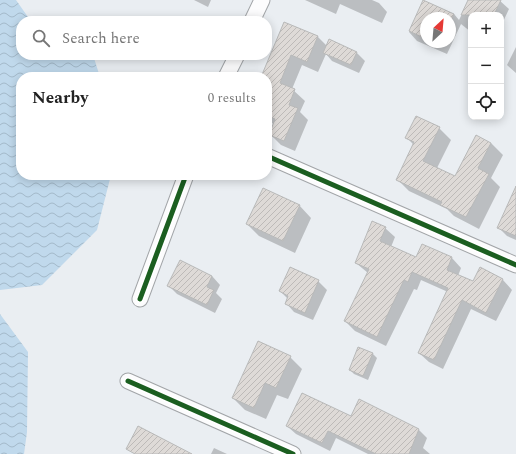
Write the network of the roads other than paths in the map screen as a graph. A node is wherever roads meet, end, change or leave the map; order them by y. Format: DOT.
graph roads {
  1 [pos="262,0"];
  2 [pos="254,16"];
  3 [pos="234,60"];
  4 [pos="228,72"];
  5 [pos="272,158"];
  6 [pos="184,180"];
  7 [pos="516,264"];
  8 [pos="140,299"];
  9 [pos="128,381"];
  10 [pos="293,454"];
  1 -- 2 [label="street"];
  3 -- 4 [label="street"];
  5 -- 7 [label="street"];
  6 -- 8 [label="street"];
  9 -- 10 [label="street"];
}
